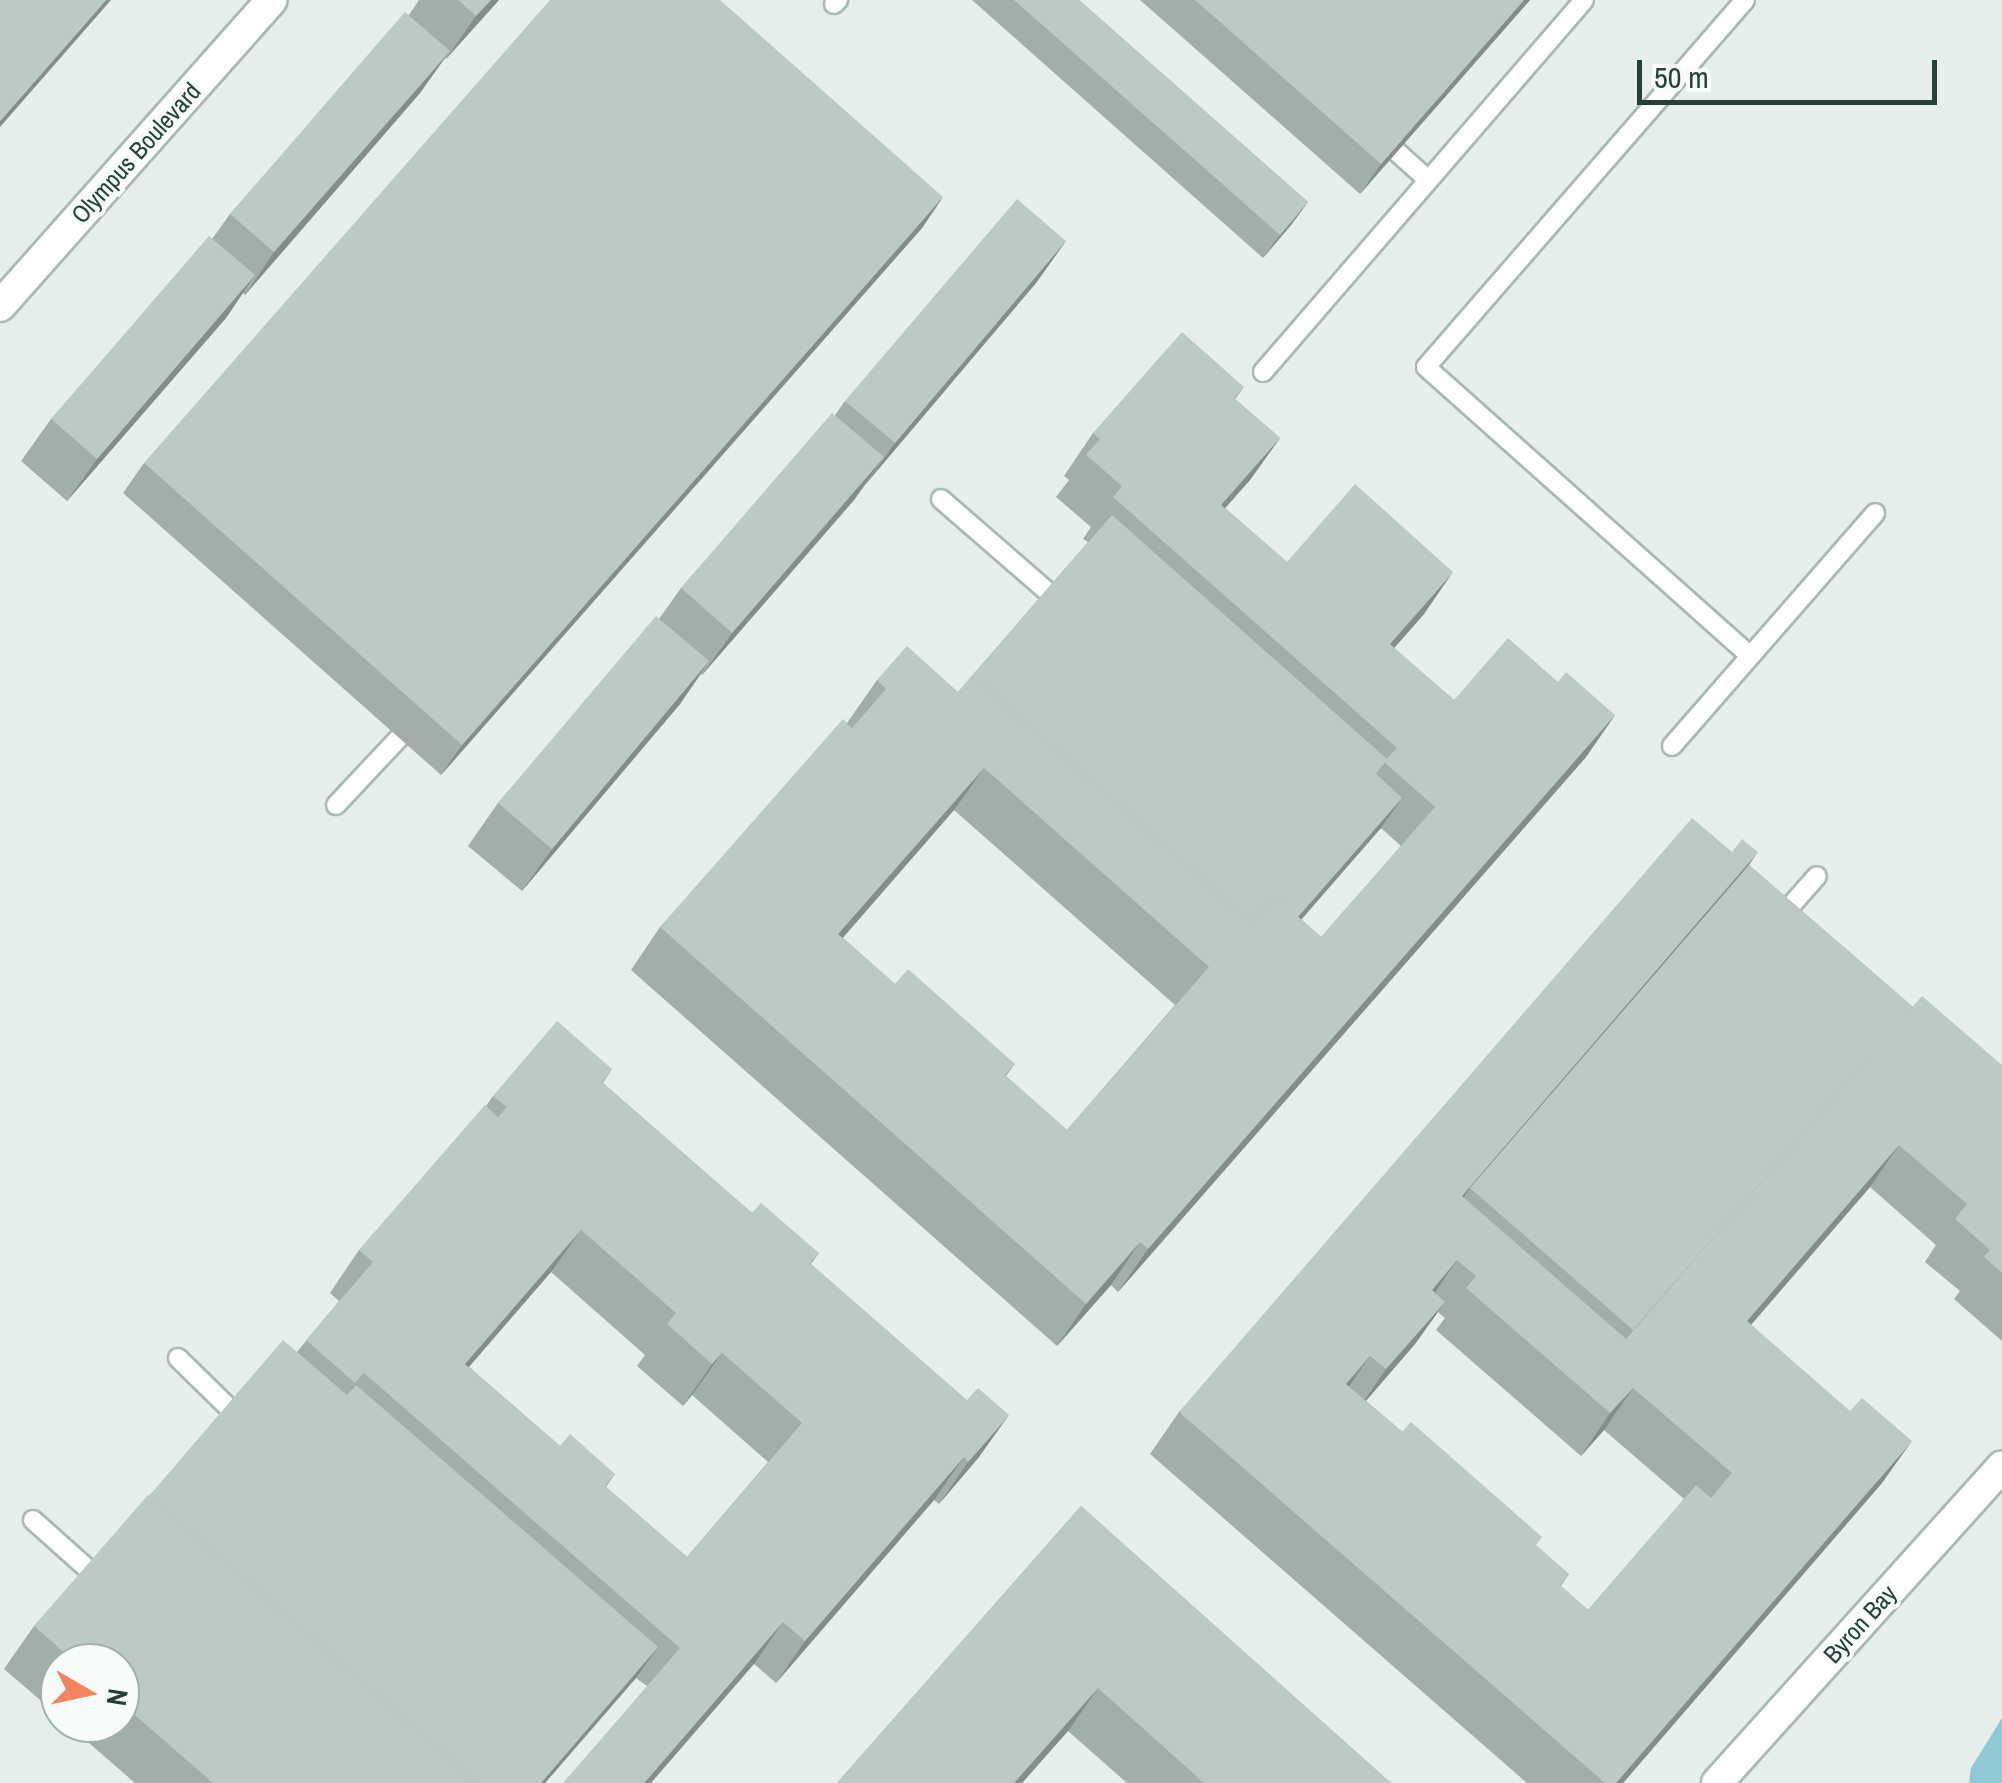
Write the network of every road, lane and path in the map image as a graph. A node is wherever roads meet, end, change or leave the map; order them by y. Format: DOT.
graph roads {
  1 [pos="272,0"];
  2 [pos="1584,0"];
  3 [pos="1745,0"];
  4 [pos="1396,152"];
  5 [pos="1427,179"];
  6 [pos="0,306"];
  7 [pos="1264,372"];
  8 [pos="941,499"];
  9 [pos="1875,513"];
  10 [pos="1048,593"];
  11 [pos="1750,656"];
  12 [pos="399,738"];
  13 [pos="1672,746"];
  14 [pos="336,805"];
  15 [pos="1817,876"];
  16 [pos="1769,930"];
  17 [pos="178,1358"];
  18 [pos="229,1408"];
  19 [pos="2002,1466"];
  20 [pos="33,1520"];
  21 [pos="89,1570"];
  22 [pos="1717,1783"];
  1 -- 6 [label="street, Olympus Boulevard"];
  2 -- 5 [label="lane"];
  3 -- 11 [label="lane"];
  4 -- 5 [label="lane"];
  5 -- 7 [label="lane"];
  8 -- 10 [label="lane"];
  9 -- 11 [label="lane"];
  11 -- 13 [label="lane"];
  12 -- 14 [label="lane"];
  15 -- 16 [label="lane"];
  17 -- 18 [label="lane"];
  19 -- 22 [label="street, Byron Bay"];
  20 -- 21 [label="lane"];
}
